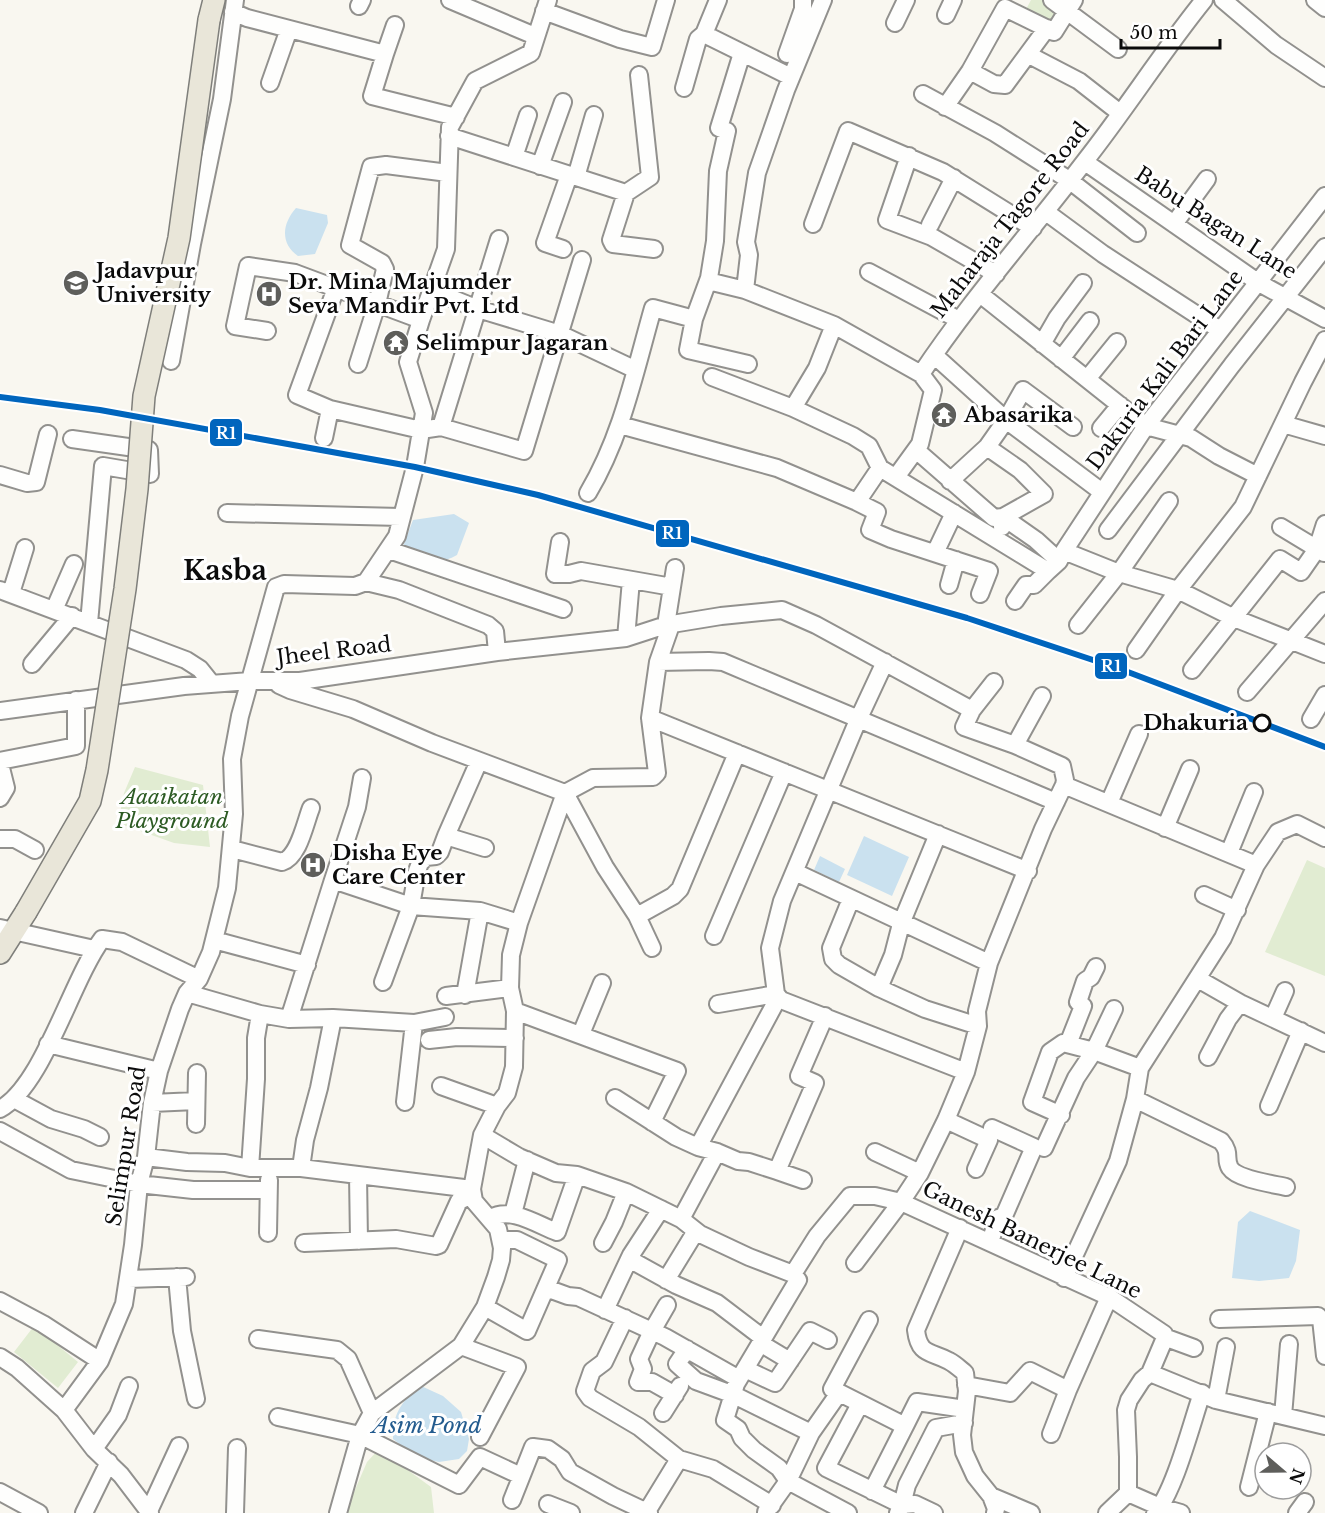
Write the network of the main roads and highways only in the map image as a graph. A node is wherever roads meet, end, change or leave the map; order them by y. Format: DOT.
graph roads {
  1 [pos="214,0"];
  2 [pos="7,930"];
  3 [pos="0,953"];
  1 -- 2 [label="main road, bridge"];
  2 -- 3 [label="main road"];
}
